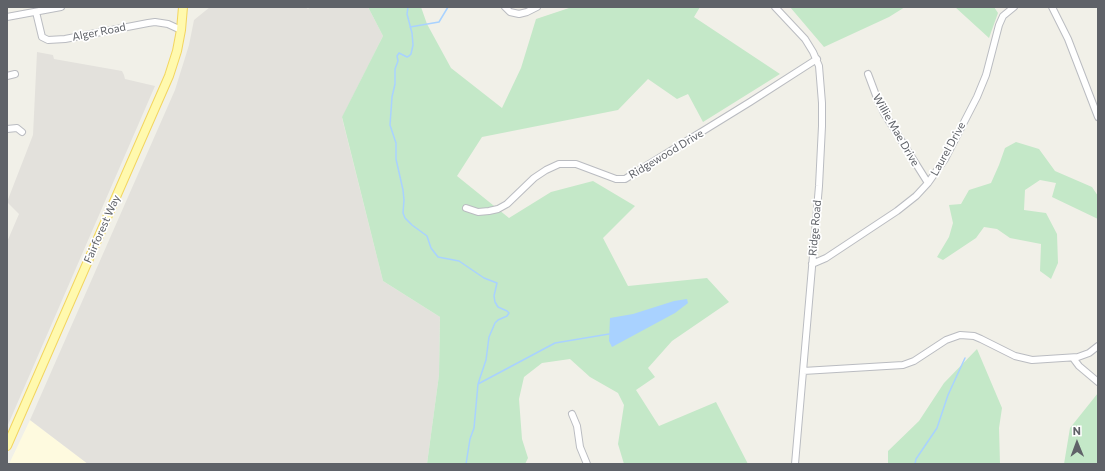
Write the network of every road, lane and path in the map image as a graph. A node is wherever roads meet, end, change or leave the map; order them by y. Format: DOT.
graph roads {
  1 [pos="61,7"];
  2 [pos="183,7"];
  3 [pos="505,7"];
  4 [pos="537,7"];
  5 [pos="776,7"];
  6 [pos="1014,7"];
  7 [pos="1052,7"];
  8 [pos="36,12"];
  9 [pos="7,17"];
  10 [pos="181,30"];
  11 [pos="817,59"];
  12 [pos="16,74"];
  13 [pos="868,74"];
  14 [pos="7,76"];
  15 [pos="1098,117"];
  16 [pos="7,129"];
  17 [pos="22,132"];
  18 [pos="928,183"];
  19 [pos="466,208"];
  20 [pos="812,264"];
  21 [pos="1098,346"];
  22 [pos="1073,358"];
  23 [pos="803,371"];
  24 [pos="1098,382"];
  25 [pos="572,414"];
  26 [pos="7,446"];
  27 [pos="586,464"];
  28 [pos="795,464"];
  1 -- 8 [label="street"];
  2 -- 10 [label="main road, Fairforest Way"];
  3 -- 4 [label="street"];
  5 -- 11 [label="street, Ridge Road"];
  6 -- 18 [label="street, Laurel Drive"];
  7 -- 15 [label="street"];
  8 -- 9 [label="street"];
  8 -- 10 [label="street, Alger Road"];
  10 -- 26 [label="main road, Fairforest Way"];
  11 -- 19 [label="street, Ridgewood Drive"];
  11 -- 20 [label="street, Ridge Road"];
  12 -- 14 [label="street"];
  13 -- 18 [label="street, Willie Mae Drive"];
  16 -- 17 [label="street"];
  18 -- 20 [label="street, Laurel Drive"];
  20 -- 23 [label="street, Ridge Road"];
  21 -- 22 [label="street"];
  22 -- 23 [label="street"];
  22 -- 24 [label="street"];
  23 -- 28 [label="street, Ridge Road"];
  25 -- 27 [label="street"];
}
